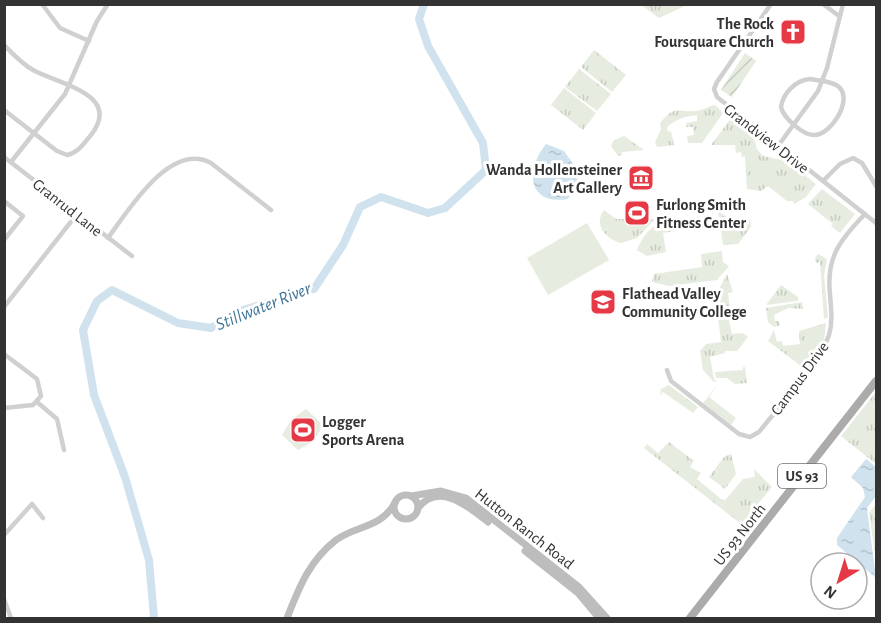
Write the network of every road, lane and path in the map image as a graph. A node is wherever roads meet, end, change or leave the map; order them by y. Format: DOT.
graph roads {
  1 [pos="42,4"];
  2 [pos="108,4"];
  3 [pos="771,4"];
  4 [pos="823,4"];
  5 [pos="843,4"];
  6 [pos="839,16"];
  7 [pos="89,41"];
  8 [pos="4,45"];
  9 [pos="823,81"];
  10 [pos="69,86"];
  11 [pos="4,110"];
  12 [pos="795,124"];
  13 [pos="34,133"];
  14 [pos="778,146"];
  15 [pos="4,157"];
  16 [pos="11,162"];
  17 [pos="823,181"];
  18 [pos="876,186"];
  19 [pos="4,201"];
  20 [pos="271,210"];
  21 [pos="77,214"];
  22 [pos="865,214"];
  23 [pos="876,223"];
  24 [pos="108,238"];
  25 [pos="4,240"];
  26 [pos="132,256"];
  27 [pos="4,307"];
  28 [pos="4,354"];
  29 [pos="667,370"];
  30 [pos="876,381"];
  31 [pos="38,402"];
  32 [pos="4,408"];
  33 [pos="64,450"];
  34 [pos="411,496"];
  35 [pos="394,503"];
  36 [pos="418,508"];
  37 [pos="400,517"];
  38 [pos="42,518"];
  39 [pos="4,535"];
  40 [pos="332,545"];
  41 [pos="4,599"];
  42 [pos="11,618"];
  43 [pos="287,618"];
  44 [pos="599,618"];
  45 [pos="607,618"];
  46 [pos="690,618"];
  1 -- 7 [label="street"];
  2 -- 7 [label="street"];
  3 -- 14 [label="street, Grandview Drive"];
  4 -- 6 [label="street"];
  5 -- 6 [label="street"];
  6 -- 9 [label="street"];
  7 -- 10 [label="street"];
  8 -- 10 [label="street"];
  9 -- 12 [label="street"];
  9 -- 12 [label="street"];
  9 -- 12 [label="street"];
  10 -- 13 [label="street"];
  10 -- 13 [label="street"];
  11 -- 13 [label="street"];
  12 -- 14 [label="street"];
  13 -- 16 [label="street"];
  14 -- 17 [label="street, Grandview Drive"];
  15 -- 16 [label="street, Granrud Lane"];
  16 -- 21 [label="street, Granrud Lane"];
  17 -- 18 [label="street"];
  17 -- 22 [label="street, Grandview Drive"];
  19 -- 25 [label="street"];
  20 -- 24 [label="street"];
  21 -- 24 [label="street, Granrud Lane"];
  21 -- 27 [label="street"];
  22 -- 23 [label="street, Grandview Drive"];
  22 -- 29 [label="street, Campus Drive"];
  24 -- 26 [label="street, Granrud Lane"];
  28 -- 31 [label="street"];
  30 -- 46 [label="main road, US 93 North / US 93"];
  31 -- 32 [label="street"];
  31 -- 33 [label="street"];
  34 -- 35 [label="main road"];
  34 -- 36 [label="main road"];
  34 -- 45 [label="main road, Hutton Ranch Road"];
  35 -- 37 [label="main road"];
  35 -- 40 [label="main road"];
  36 -- 37 [label="main road"];
  36 -- 44 [label="main road, Hutton Ranch Road"];
  37 -- 40 [label="main road"];
  38 -- 39 [label="street"];
  40 -- 43 [label="main road"];
  41 -- 42 [label="street"];
}
